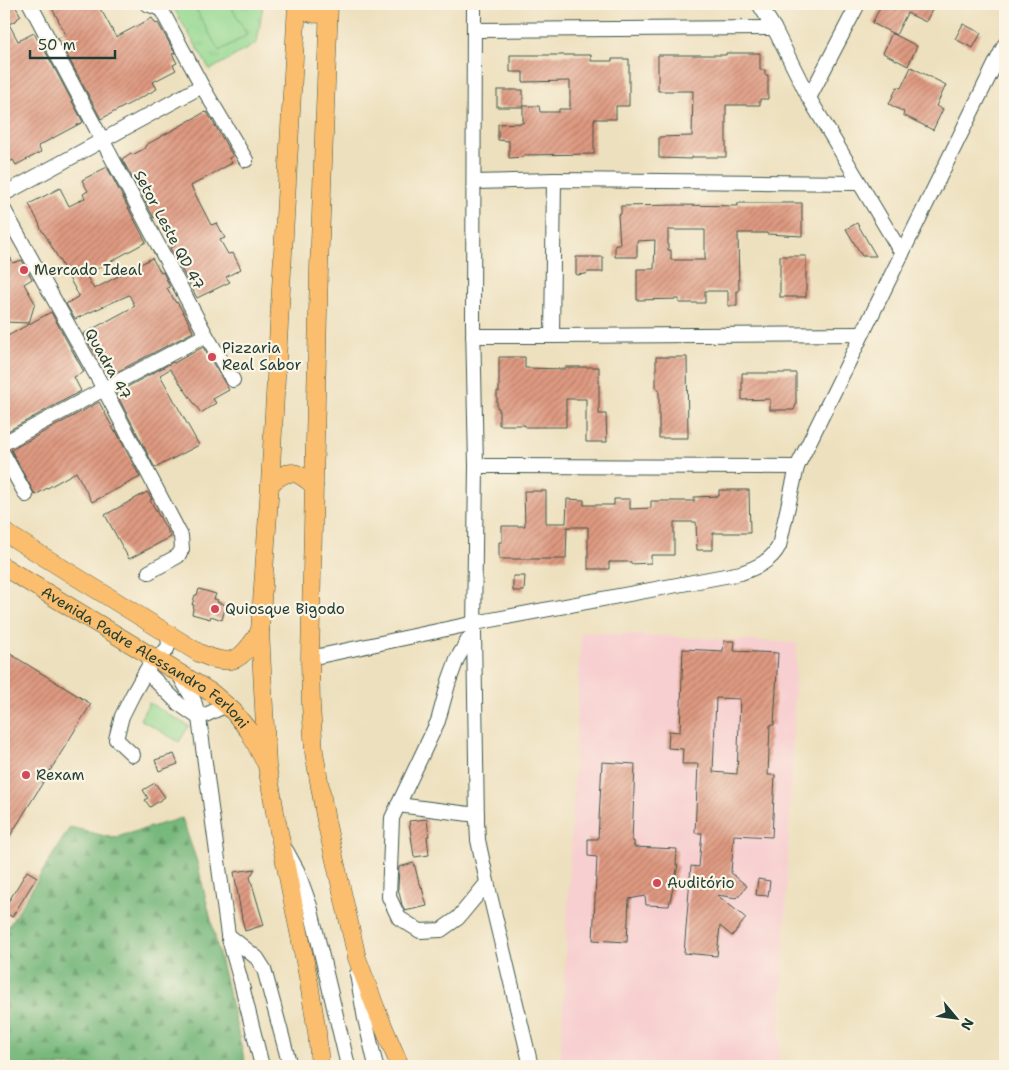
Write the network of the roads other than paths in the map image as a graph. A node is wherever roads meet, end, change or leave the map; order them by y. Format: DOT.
graph roads {
  1 [pos="30,4"];
  2 [pos="147,4"];
  3 [pos="298,4"];
  4 [pos="329,4"];
  5 [pos="474,4"];
  6 [pos="760,4"];
  7 [pos="858,4"];
  8 [pos="774,28"];
  9 [pos="475,30"];
  10 [pos="1005,44"];
  11 [pos="202,86"];
  12 [pos="809,98"];
  13 [pos="103,140"];
  14 [pos="246,160"];
  15 [pos="554,180"];
  16 [pos="474,182"];
  17 [pos="859,183"];
  18 [pos="4,194"];
  19 [pos="4,210"];
  20 [pos="902,254"];
  21 [pos="862,334"];
  22 [pos="206,335"];
  23 [pos="473,336"];
  24 [pos="552,336"];
  25 [pos="233,380"];
  26 [pos="104,389"];
  27 [pos="4,443"];
  28 [pos="4,455"];
  29 [pos="476,466"];
  30 [pos="797,467"];
  31 [pos="270,484"];
  32 [pos="314,486"];
  33 [pos="26,495"];
  34 [pos="4,532"];
  35 [pos="4,567"];
  36 [pos="148,572"];
  37 [pos="475,628"];
  38 [pos="164,630"];
  39 [pos="260,631"];
  40 [pos="310,658"];
  41 [pos="150,664"];
  42 [pos="175,670"];
  43 [pos="227,705"];
  44 [pos="199,718"];
  45 [pos="133,755"];
  46 [pos="267,766"];
  47 [pos="398,806"];
  48 [pos="477,815"];
  49 [pos="282,843"];
  50 [pos="488,883"];
  51 [pos="228,935"];
  52 [pos="357,958"];
  53 [pos="262,1066"];
  54 [pos="290,1066"];
  55 [pos="320,1066"];
  56 [pos="348,1066"];
  57 [pos="376,1066"];
  58 [pos="400,1066"];
  59 [pos="531,1066"];
  1 -- 13 [label="street, Setor Leste QD 47"];
  2 -- 11 [label="street"];
  3 -- 4 [label="main road"];
  3 -- 31 [label="main road"];
  4 -- 32 [label="main road"];
  5 -- 9 [label="street"];
  6 -- 8 [label="street"];
  7 -- 12 [label="street"];
  8 -- 9 [label="street"];
  8 -- 12 [label="street"];
  9 -- 16 [label="street"];
  10 -- 20 [label="street"];
  11 -- 13 [label="street"];
  11 -- 14 [label="street"];
  12 -- 17 [label="street"];
  13 -- 18 [label="street"];
  13 -- 22 [label="street, Setor Leste QD 47"];
  15 -- 16 [label="street"];
  15 -- 17 [label="street"];
  15 -- 24 [label="street"];
  16 -- 23 [label="street"];
  17 -- 20 [label="street"];
  19 -- 26 [label="street, Quadra 47"];
  20 -- 21 [label="street"];
  21 -- 24 [label="street"];
  21 -- 30 [label="street"];
  22 -- 25 [label="street, Setor Leste QD 47"];
  22 -- 26 [label="street"];
  23 -- 24 [label="street"];
  23 -- 29 [label="street"];
  26 -- 27 [label="street"];
  26 -- 36 [label="street, Quadra 47"];
  28 -- 33 [label="street"];
  29 -- 30 [label="street"];
  29 -- 37 [label="street"];
  30 -- 37 [label="street"];
  31 -- 32 [label="main road"];
  31 -- 39 [label="main road"];
  32 -- 40 [label="main road"];
  34 -- 38 [label="main road, Avenida Padre Alessandro Ferloni"];
  35 -- 41 [label="main road, Avenida Padre Alessandro Ferloni"];
  37 -- 40 [label="street"];
  37 -- 47 [label="street"];
  37 -- 48 [label="street"];
  38 -- 39 [label="main road, Avenida Padre Alessandro Ferloni"];
  38 -- 41 [label="street"];
  39 -- 46 [label="main road"];
  40 -- 52 [label="main road"];
  41 -- 42 [label="main road, Avenida Padre Alessandro Ferloni"];
  41 -- 44 [label="street"];
  41 -- 45 [label="street"];
  42 -- 43 [label="main road, Avenida Padre Alessandro Ferloni"];
  42 -- 44 [label="street"];
  43 -- 44 [label="street"];
  43 -- 46 [label="main road, Avenida Padre Alessandro Ferloni"];
  44 -- 51 [label="street"];
  46 -- 49 [label="main road"];
  47 -- 48 [label="street"];
  47 -- 50 [label="street"];
  48 -- 50 [label="street"];
  49 -- 55 [label="main road"];
  49 -- 56 [label="street"];
  50 -- 59 [label="street"];
  51 -- 53 [label="street"];
  51 -- 54 [label="street"];
  52 -- 57 [label="street"];
  52 -- 58 [label="main road"];
}
